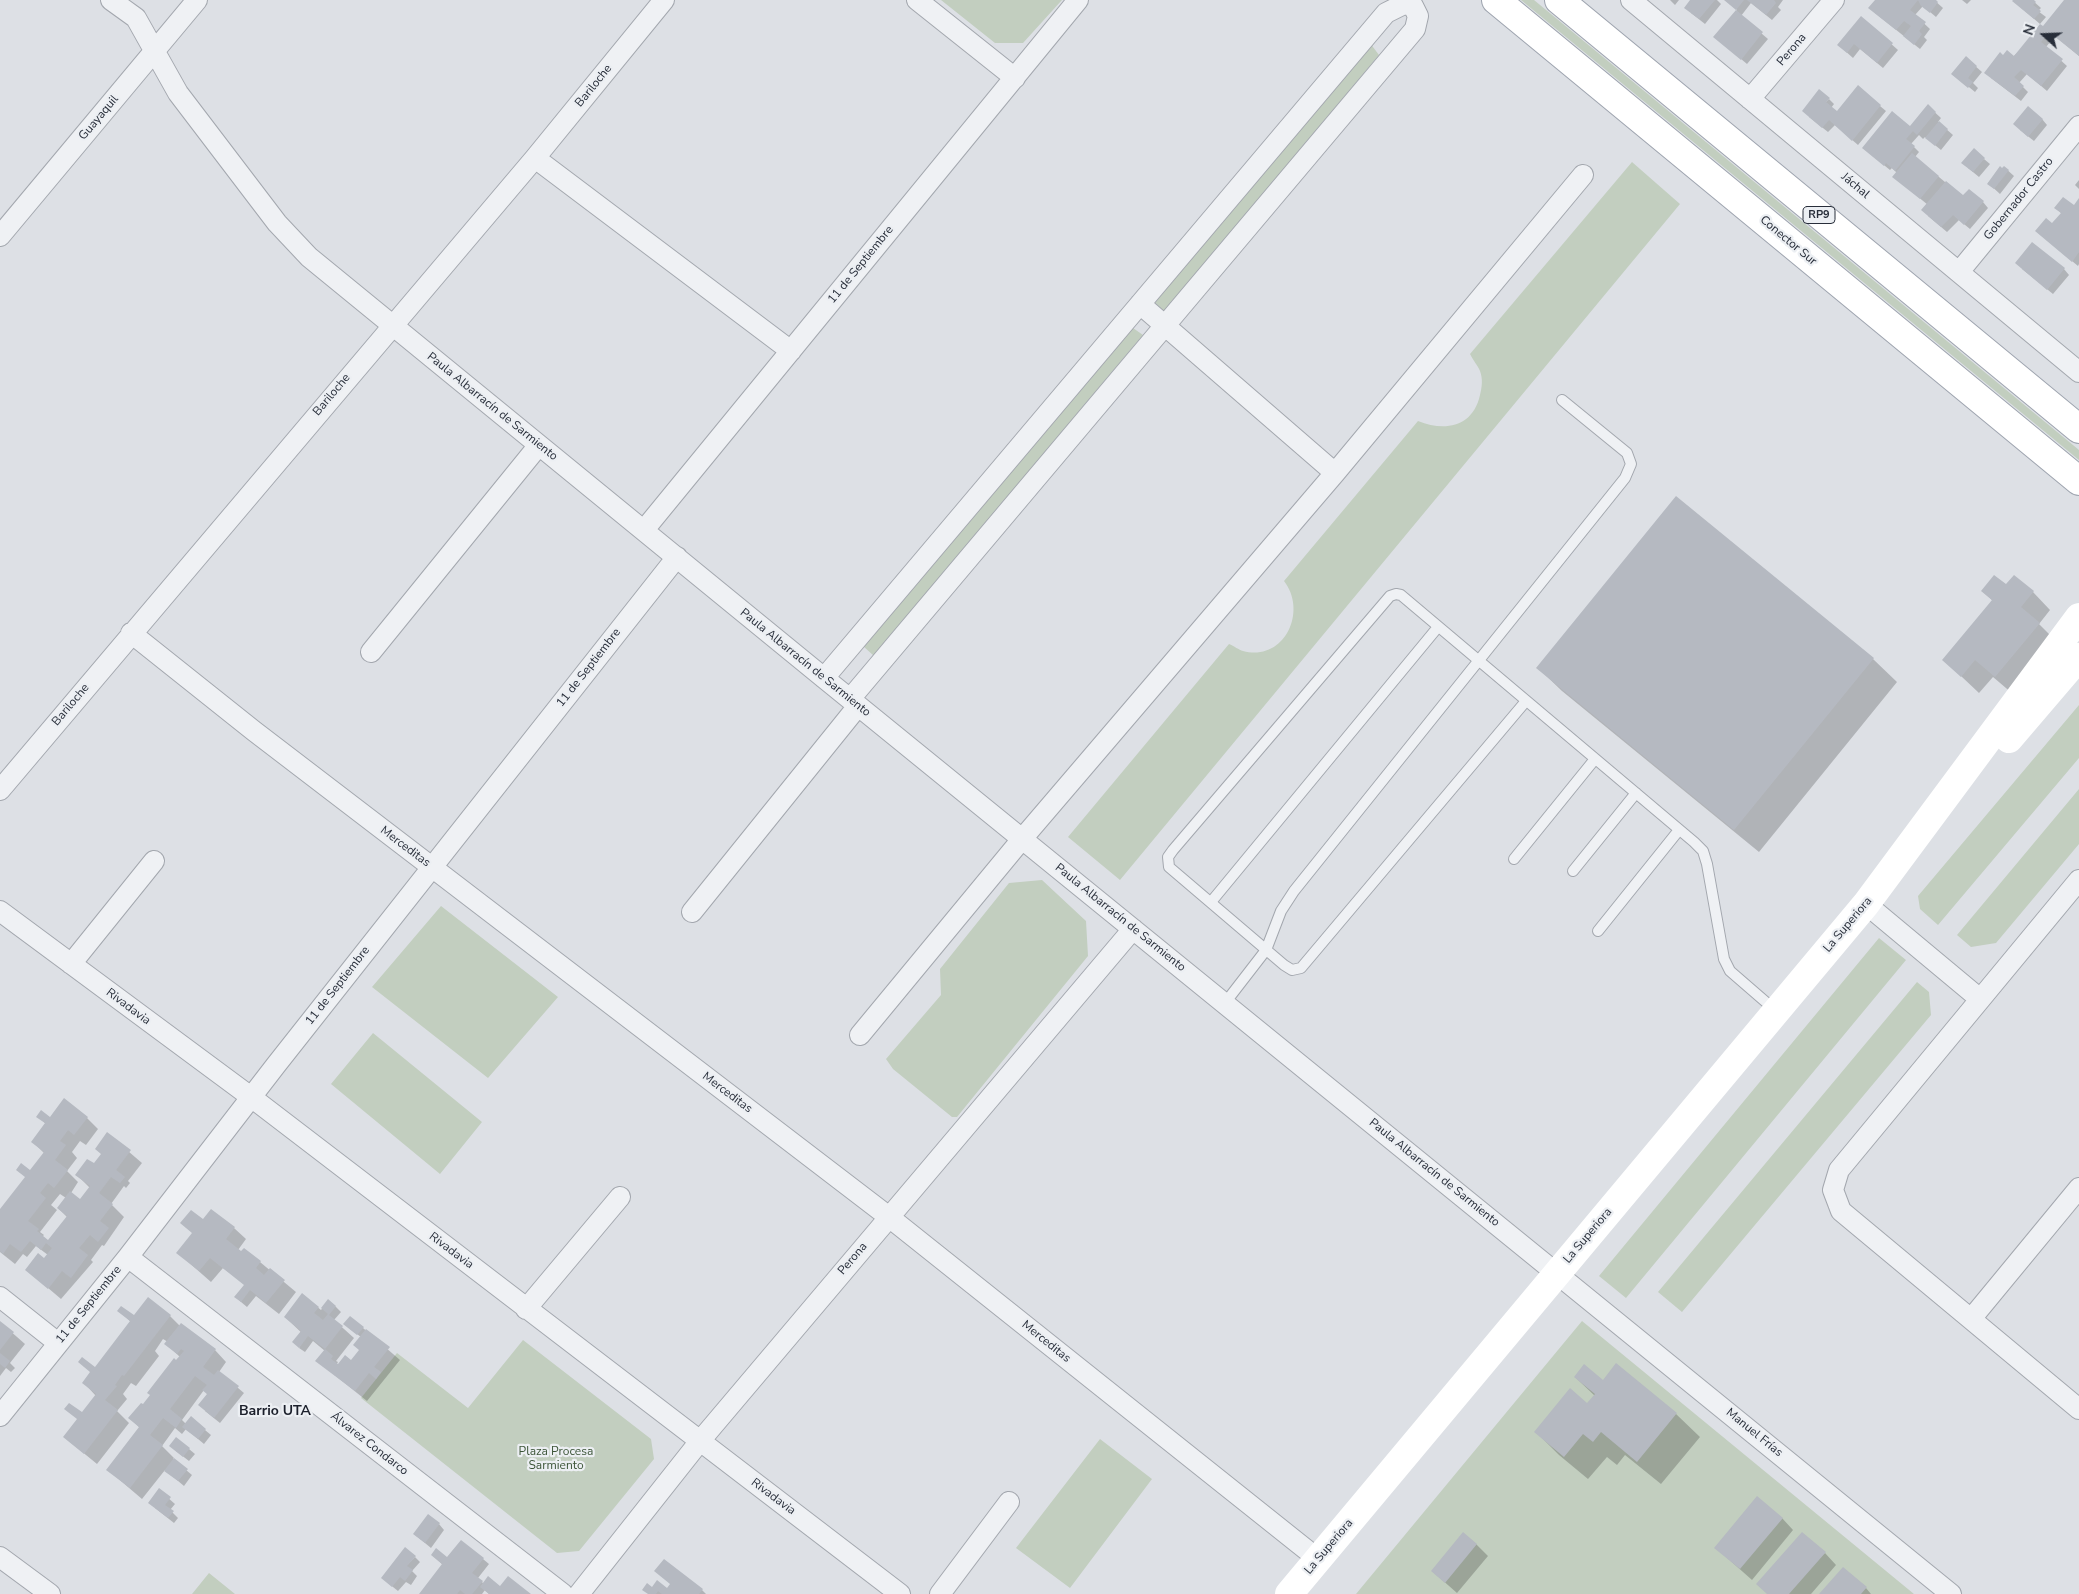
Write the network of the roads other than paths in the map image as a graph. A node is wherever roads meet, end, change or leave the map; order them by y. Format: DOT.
graph roads {
  1 [pos="111,0"];
  2 [pos="197,0"];
  3 [pos="664,0"];
  4 [pos="917,0"];
  5 [pos="1078,0"];
  6 [pos="1496,0"];
  7 [pos="1559,0"];
  8 [pos="1631,0"];
  9 [pos="1834,0"];
  10 [pos="155,51"];
  11 [pos="1015,78"];
  12 [pos="1750,99"];
  13 [pos="2079,126"];
  14 [pos="535,158"];
  15 [pos="1583,175"];
  16 [pos="0,236"];
  17 [pos="1959,272"];
  18 [pos="1140,304"];
  19 [pos="1165,325"];
  20 [pos="392,326"];
  21 [pos="791,351"];
  22 [pos="2079,372"];
  23 [pos="1562,400"];
  24 [pos="2079,429"];
  25 [pos="539,445"];
  26 [pos="1335,472"];
  27 [pos="2079,481"];
  28 [pos="644,530"];
  29 [pos="677,557"];
  30 [pos="2079,617"];
  31 [pos="1438,627"];
  32 [pos="131,633"];
  33 [pos="371,652"];
  34 [pos="2079,657"];
  35 [pos="1479,661"];
  36 [pos="824,678"];
  37 [pos="1526,700"];
  38 [pos="854,702"];
  39 [pos="1595,759"];
  40 [pos="0,790"];
  41 [pos="1636,793"];
  42 [pos="1679,830"];
  43 [pos="1022,839"];
  44 [pos="1514,859"];
  45 [pos="154,861"];
  46 [pos="432,867"];
  47 [pos="1574,871"];
  48 [pos="1887,877"];
  49 [pos="2079,880"];
  50 [pos="1211,902"];
  51 [pos="1866,904"];
  52 [pos="0,911"];
  53 [pos="692,912"];
  54 [pos="1133,929"];
  55 [pos="1598,931"];
  56 [pos="1266,950"];
  57 [pos="71,964"];
  58 [pos="1980,999"];
  59 [pos="1225,1003"];
  60 [pos="1776,1011"];
  61 [pos="860,1034"];
  62 [pos="251,1097"];
  63 [pos="2079,1188"];
  64 [pos="620,1197"];
  65 [pos="889,1217"];
  66 [pos="128,1256"];
  67 [pos="1557,1273"];
  68 [pos="0,1297"];
  69 [pos="526,1309"];
  70 [pos="1971,1318"];
  71 [pos="58,1343"];
  72 [pos="2079,1409"];
  73 [pos="0,1416"];
  74 [pos="700,1442"];
  75 [pos="1009,1502"];
  76 [pos="0,1556"];
  77 [pos="1318,1559"];
  78 [pos="50,1594"];
  79 [pos="563,1594"];
  80 [pos="579,1594"];
  81 [pos="900,1594"];
  82 [pos="940,1594"];
  83 [pos="1289,1594"];
  84 [pos="1951,1594"];
  1 -- 10 [label="street, Paula Albarracín de Sarmiento"];
  2 -- 10 [label="street, Guayaquil"];
  3 -- 14 [label="street, Bariloche"];
  4 -- 11 [label="street"];
  5 -- 11 [label="street, 11 de Septiembre"];
  6 -- 27 [label="main road, Conector Sur"];
  7 -- 24 [label="main road, RP9"];
  8 -- 12 [label="street, Jáchal"];
  9 -- 12 [label="street, Perona"];
  10 -- 16 [label="street, Guayaquil"];
  10 -- 20 [label="street, Paula Albarracín de Sarmiento"];
  11 -- 21 [label="street, 11 de Septiembre"];
  12 -- 17 [label="street, Jáchal"];
  13 -- 17 [label="street, Gobernador Castro"];
  14 -- 20 [label="street, Bariloche"];
  14 -- 21 [label="street"];
  15 -- 26 [label="street"];
  17 -- 22 [label="street, Jáchal"];
  18 -- 19 [label="street"];
  18 -- 19 [label="street"];
  18 -- 36 [label="street"];
  19 -- 26 [label="street"];
  19 -- 38 [label="street"];
  20 -- 25 [label="street, Paula Albarracín de Sarmiento"];
  20 -- 32 [label="street, Bariloche"];
  21 -- 28 [label="street, 11 de Septiembre"];
  23 -- 35 [label="lane"];
  25 -- 28 [label="street, Paula Albarracín de Sarmiento"];
  25 -- 33 [label="street"];
  26 -- 43 [label="street"];
  28 -- 29 [label="street, Paula Albarracín de Sarmiento"];
  29 -- 36 [label="street, Paula Albarracín de Sarmiento"];
  29 -- 46 [label="street, 11 de Septiembre"];
  30 -- 48 [label="main road, La Superiora"];
  31 -- 35 [label="lane"];
  31 -- 50 [label="lane"];
  31 -- 50 [label="lane"];
  32 -- 40 [label="street, Bariloche"];
  32 -- 46 [label="street, Merceditas"];
  34 -- 48 [label="main road, La Superiora"];
  35 -- 37 [label="lane"];
  35 -- 56 [label="lane"];
  36 -- 38 [label="street, Paula Albarracín de Sarmiento"];
  37 -- 39 [label="lane"];
  37 -- 56 [label="lane"];
  38 -- 43 [label="street, Paula Albarracín de Sarmiento"];
  38 -- 53 [label="street"];
  39 -- 41 [label="lane"];
  39 -- 44 [label="lane"];
  41 -- 42 [label="lane"];
  41 -- 47 [label="lane"];
  42 -- 55 [label="lane"];
  42 -- 60 [label="lane"];
  43 -- 54 [label="street, Paula Albarracín de Sarmiento"];
  43 -- 61 [label="street"];
  45 -- 57 [label="street"];
  46 -- 62 [label="street, 11 de Septiembre"];
  46 -- 65 [label="street, Merceditas"];
  48 -- 51 [label="main road, La Superiora"];
  49 -- 58 [label="street"];
  50 -- 56 [label="lane"];
  51 -- 58 [label="street"];
  51 -- 60 [label="main road, La Superiora"];
  52 -- 57 [label="street, Rivadavia"];
  54 -- 59 [label="street, Paula Albarracín de Sarmiento"];
  54 -- 65 [label="street, Perona"];
  56 -- 59 [label="lane"];
  57 -- 62 [label="street, Rivadavia"];
  58 -- 70 [label="street"];
  59 -- 67 [label="street, Paula Albarracín de Sarmiento"];
  60 -- 67 [label="main road, La Superiora"];
  62 -- 66 [label="street, 11 de Septiembre"];
  62 -- 69 [label="street, Rivadavia"];
  63 -- 70 [label="street"];
  64 -- 69 [label="street"];
  65 -- 74 [label="street, Perona"];
  65 -- 77 [label="street, Merceditas"];
  66 -- 71 [label="street, 11 de Septiembre"];
  66 -- 79 [label="street, Álvarez Condarco"];
  67 -- 77 [label="main road, La Superiora"];
  67 -- 84 [label="street, Manuel Frías"];
  68 -- 71 [label="street"];
  69 -- 74 [label="street, Rivadavia"];
  70 -- 72 [label="street"];
  71 -- 73 [label="street, 11 de Septiembre"];
  74 -- 80 [label="street, Perona"];
  74 -- 81 [label="street, Rivadavia"];
  75 -- 82 [label="street"];
  76 -- 78 [label="street"];
  77 -- 83 [label="main road, La Superiora"];
}
